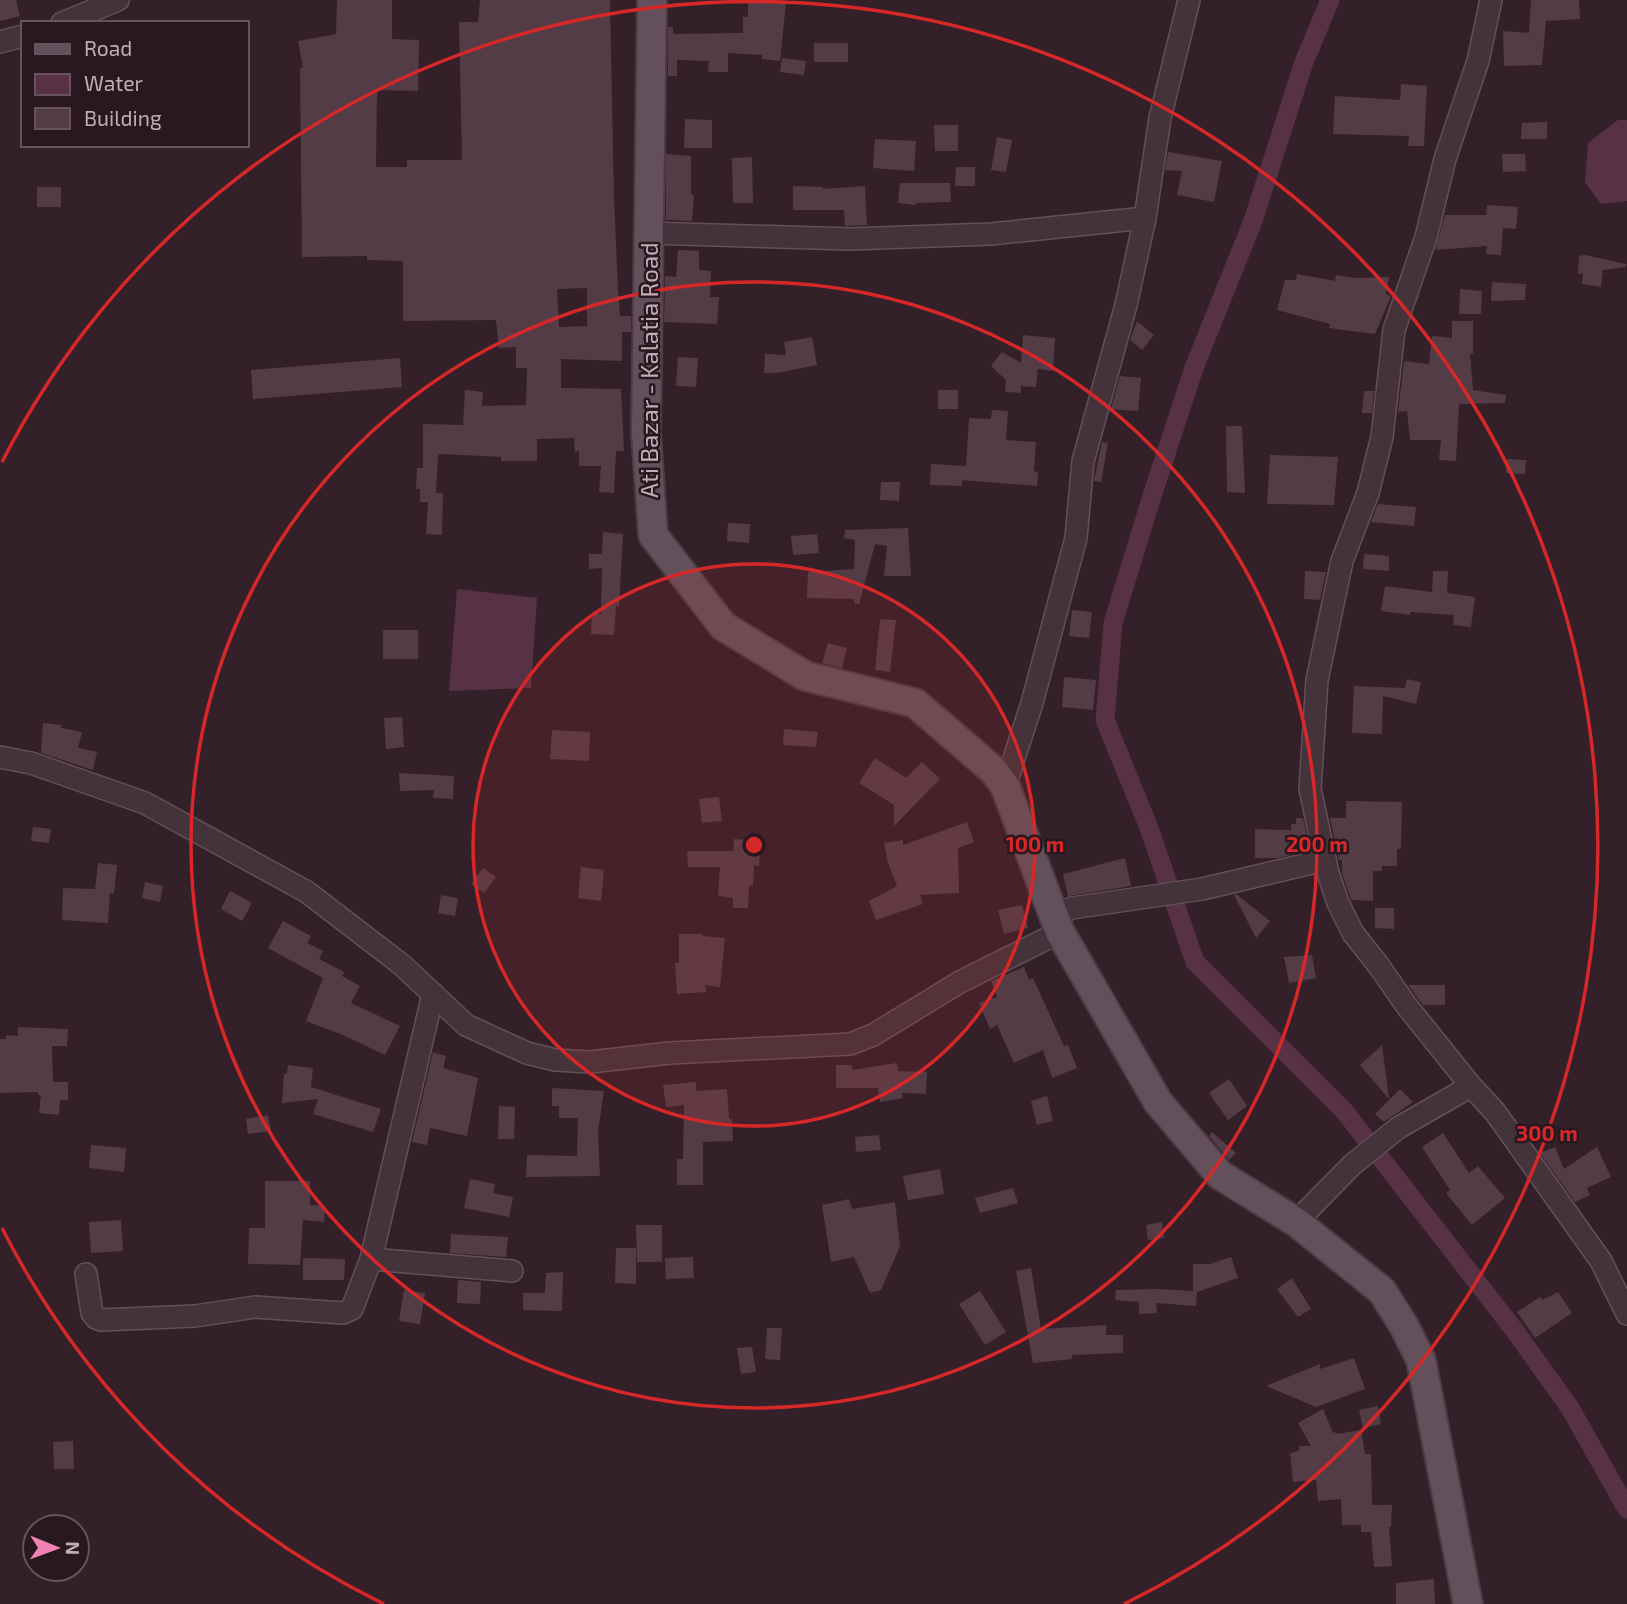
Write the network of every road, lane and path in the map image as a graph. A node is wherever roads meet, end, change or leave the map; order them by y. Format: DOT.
graph roads {
  1 [pos="118,0"];
  2 [pos="652,0"];
  3 [pos="1189,0"];
  4 [pos="1491,0"];
  5 [pos="67,21"];
  6 [pos="21,37"];
  7 [pos="0,42"];
  8 [pos="1145,218"];
  9 [pos="649,233"];
  10 [pos="0,757"];
  11 [pos="1005,786"];
  12 [pos="1325,860"];
  13 [pos="1057,924"];
  14 [pos="433,993"];
  15 [pos="1471,1086"];
  16 [pos="1296,1222"];
  17 [pos="371,1259"];
  18 [pos="512,1272"];
  19 [pos="86,1274"];
  20 [pos="1627,1314"];
  21 [pos="1468,1604"];
  1 -- 5 [label="street"];
  2 -- 9 [label="main road, Ati Bazar - Kalatia Road"];
  3 -- 8 [label="street"];
  4 -- 12 [label="street"];
  6 -- 7 [label="street"];
  8 -- 9 [label="street"];
  8 -- 11 [label="street"];
  9 -- 11 [label="main road, Ati Bazar - Kalatia Road"];
  10 -- 14 [label="street"];
  11 -- 13 [label="main road, Ati Bazar - Kalatia Road"];
  12 -- 13 [label="street"];
  12 -- 15 [label="street"];
  13 -- 14 [label="street"];
  13 -- 16 [label="main road, Ati Bazar - Kalatia Road"];
  14 -- 17 [label="street"];
  15 -- 16 [label="street"];
  15 -- 20 [label="street"];
  16 -- 21 [label="main road, Ati Bazar - Kalatia Road"];
  17 -- 18 [label="street"];
  17 -- 19 [label="street"];
}
